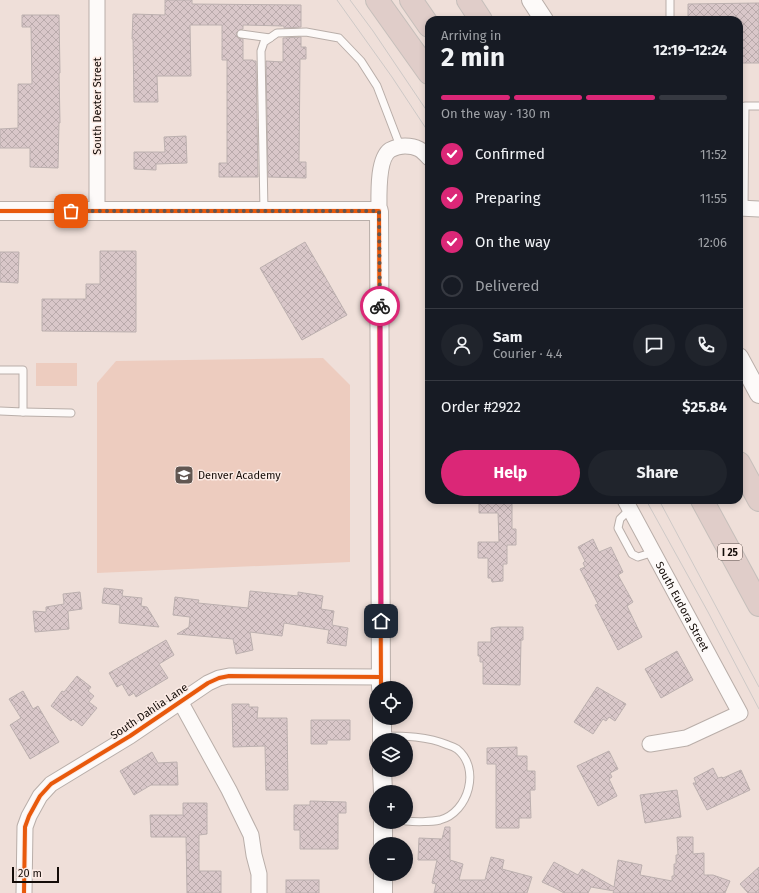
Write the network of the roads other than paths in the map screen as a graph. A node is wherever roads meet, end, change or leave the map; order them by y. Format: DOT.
graph roads {
  1 [pos="97,0"];
  2 [pos="377,0"];
  3 [pos="411,0"];
  4 [pos="468,0"];
  5 [pos="485,0"];
  6 [pos="531,0"];
  7 [pos="670,0"];
  8 [pos="478,16"];
  9 [pos="494,16"];
  10 [pos="541,16"];
  11 [pos="670,16"];
  12 [pos="425,20"];
  13 [pos="242,34"];
  14 [pos="270,38"];
  15 [pos="425,67"];
  16 [pos="743,104"];
  17 [pos="759,106"];
  18 [pos="400,146"];
  19 [pos="425,153"];
  20 [pos="743,208"];
  21 [pos="759,208"];
  22 [pos="0,211"];
  23 [pos="97,211"];
  24 [pos="264,211"];
  25 [pos="379,211"];
  26 [pos="743,364"];
  27 [pos="0,370"];
  28 [pos="759,394"];
  29 [pos="0,411"];
  30 [pos="23,412"];
  31 [pos="71,412"];
  32 [pos="743,470"];
  33 [pos="759,500"];
  34 [pos="628,504"];
  35 [pos="704,504"];
  36 [pos="654,552"];
  37 [pos="759,605"];
  38 [pos="381,681"];
  39 [pos="369,682"];
  40 [pos="180,701"];
  41 [pos="382,731"];
  42 [pos="650,744"];
  43 [pos="413,822"];
  44 [pos="383,881"];
  45 [pos="24,893"];
  46 [pos="259,893"];
  47 [pos="383,893"];
  1 -- 23 [label="street, South Dexter Street"];
  2 -- 15 [label="highway"];
  3 -- 12 [label="highway"];
  4 -- 8 [label="highway"];
  5 -- 9 [label="highway"];
  6 -- 10 [label="street"];
  7 -- 11 [label="lane"];
  13 -- 14 [label="lane"];
  14 -- 18 [label="lane"];
  14 -- 24 [label="lane"];
  16 -- 17 [label="lane"];
  18 -- 19 [label="street"];
  18 -- 25 [label="street"];
  20 -- 21 [label="street"];
  22 -- 23 [label="street"];
  23 -- 24 [label="street"];
  24 -- 25 [label="street"];
  25 -- 38 [label="street"];
  26 -- 28 [label="street"];
  27 -- 30 [label="lane"];
  29 -- 30 [label="lane"];
  30 -- 31 [label="lane"];
  32 -- 33 [label="highway"];
  34 -- 36 [label="street, South Eudora Street"];
  34 -- 36 [label="lane"];
  35 -- 37 [label="highway, I 25"];
  36 -- 42 [label="street, South Eudora Street"];
  39 -- 40 [label="street, South Dahlia Lane"];
  40 -- 45 [label="street, South Dahlia Lane"];
  40 -- 46 [label="street, South Dahlia Lane"];
  41 -- 43 [label="lane"];
  44 -- 47 [label="street"];
}
